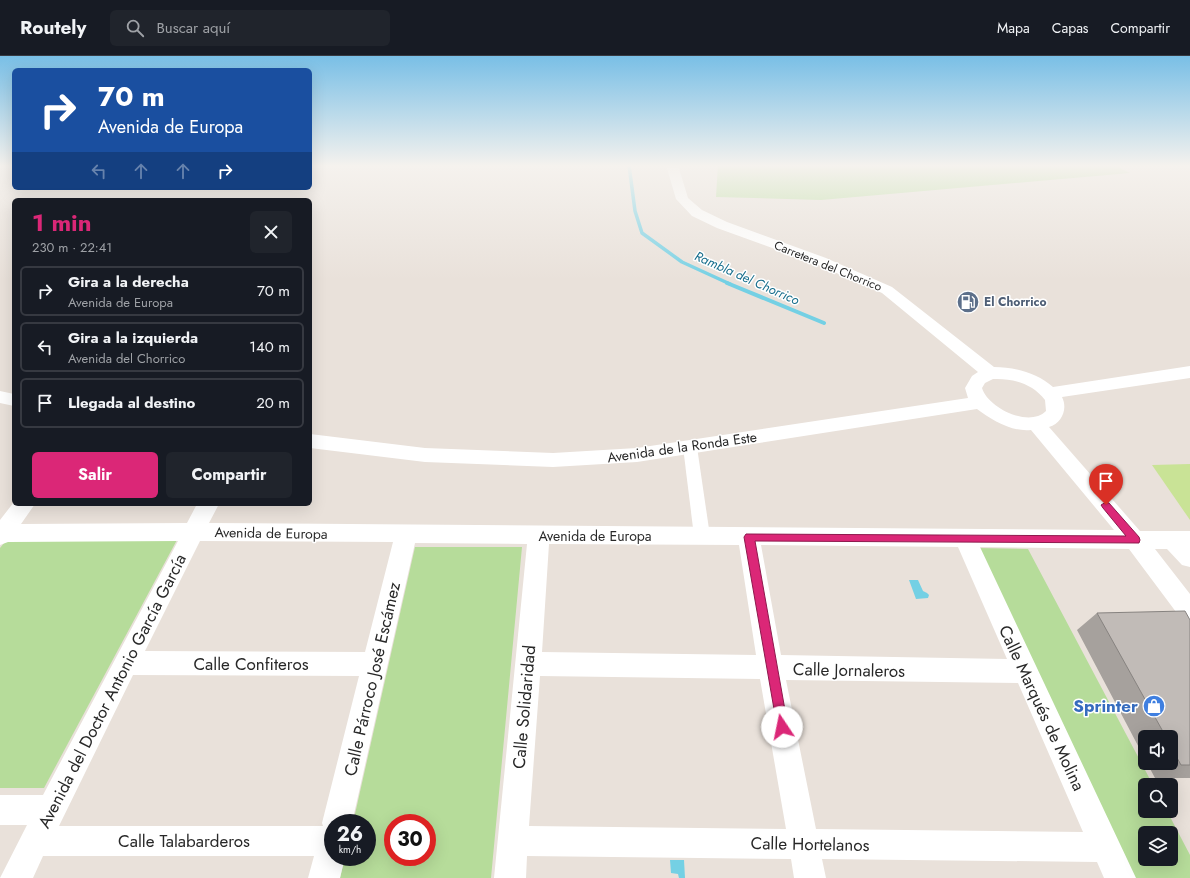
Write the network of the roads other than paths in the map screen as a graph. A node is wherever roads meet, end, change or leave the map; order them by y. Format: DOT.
graph roads {
  1 [pos="686,203"];
  2 [pos="1190,372"];
  3 [pos="990,373"];
  4 [pos="1050,393"];
  5 [pos="0,397"];
  6 [pos="12,400"];
  7 [pos="980,402"];
  8 [pos="1036,424"];
  9 [pos="312,441"];
  10 [pos="690,447"];
  11 [pos="22,506"];
  12 [pos="207,506"];
  13 [pos="193,532"];
  14 [pos="1,534"];
  15 [pos="406,534"];
  16 [pos="539,535"];
  17 [pos="702,536"];
  18 [pos="749,537"];
  19 [pos="965,539"];
  20 [pos="1135,540"];
  21 [pos="1182,540"];
  22 [pos="1190,558"];
  23 [pos="1190,612"];
  24 [pos="127,663"];
  25 [pos="375,664"];
  26 [pos="528,664"];
  27 [pos="771,669"];
  28 [pos="1026,671"];
  29 [pos="0,810"];
  30 [pos="52,810"];
  31 [pos="339,814"];
  32 [pos="36,841"];
  33 [pos="324,841"];
  34 [pos="513,841"];
  35 [pos="804,844"];
  36 [pos="1106,847"];
  37 [pos="327,866"];
  38 [pos="16,878"];
  39 [pos="324,878"];
  40 [pos="510,878"];
  41 [pos="810,878"];
  42 [pos="1120,878"];
  1 -- 3 [label="street, Carretera del Chorrico"];
  2 -- 4 [label="street"];
  3 -- 4 [label="street"];
  3 -- 7 [label="street"];
  4 -- 8 [label="street"];
  5 -- 6 [label="street"];
  7 -- 8 [label="street"];
  7 -- 10 [label="street, Avenida de la Ronda Este"];
  8 -- 20 [label="street"];
  9 -- 10 [label="street, Avenida de la Ronda Este"];
  10 -- 17 [label="street"];
  11 -- 14 [label="street"];
  12 -- 13 [label="street, Avenida del Doctor Antonio García García"];
  13 -- 14 [label="street, Avenida de Europa"];
  13 -- 15 [label="street, Avenida de Europa"];
  13 -- 24 [label="street, Avenida del Doctor Antonio García García"];
  15 -- 16 [label="street, Avenida de Europa"];
  15 -- 25 [label="street, Calle Párroco José Escámez"];
  16 -- 17 [label="street, Avenida de Europa"];
  16 -- 26 [label="street, Calle Solidaridad"];
  17 -- 18 [label="street, Avenida de Europa"];
  18 -- 19 [label="street, Avenida de Europa"];
  18 -- 27 [label="street"];
  19 -- 20 [label="street, Avenida de Europa"];
  19 -- 28 [label="street, Calle Marqués de Molina"];
  20 -- 21 [label="street, Avenida de Europa"];
  20 -- 23 [label="street"];
  21 -- 22 [label="street"];
  24 -- 25 [label="street, Calle Confiteros"];
  24 -- 30 [label="street, Avenida del Doctor Antonio García García"];
  25 -- 31 [label="street, Calle Párroco José Escámez"];
  26 -- 27 [label="street, Calle Jornaleros"];
  26 -- 34 [label="street, Calle Solidaridad"];
  27 -- 28 [label="street, Calle Jornaleros"];
  27 -- 35 [label="street"];
  28 -- 36 [label="street, Calle Marqués de Molina"];
  29 -- 30 [label="street"];
  30 -- 32 [label="street, Avenida del Doctor Antonio García García"];
  32 -- 33 [label="street, Calle Talabarderos"];
  32 -- 38 [label="street, Avenida del Doctor Antonio García García"];
  34 -- 35 [label="street, Calle Hortelanos"];
  34 -- 40 [label="street, Calle Solidaridad"];
  35 -- 36 [label="street, Calle Hortelanos"];
  35 -- 41 [label="street"];
  36 -- 42 [label="street, Calle Marqués de Molina"];
  37 -- 39 [label="street"];
}
